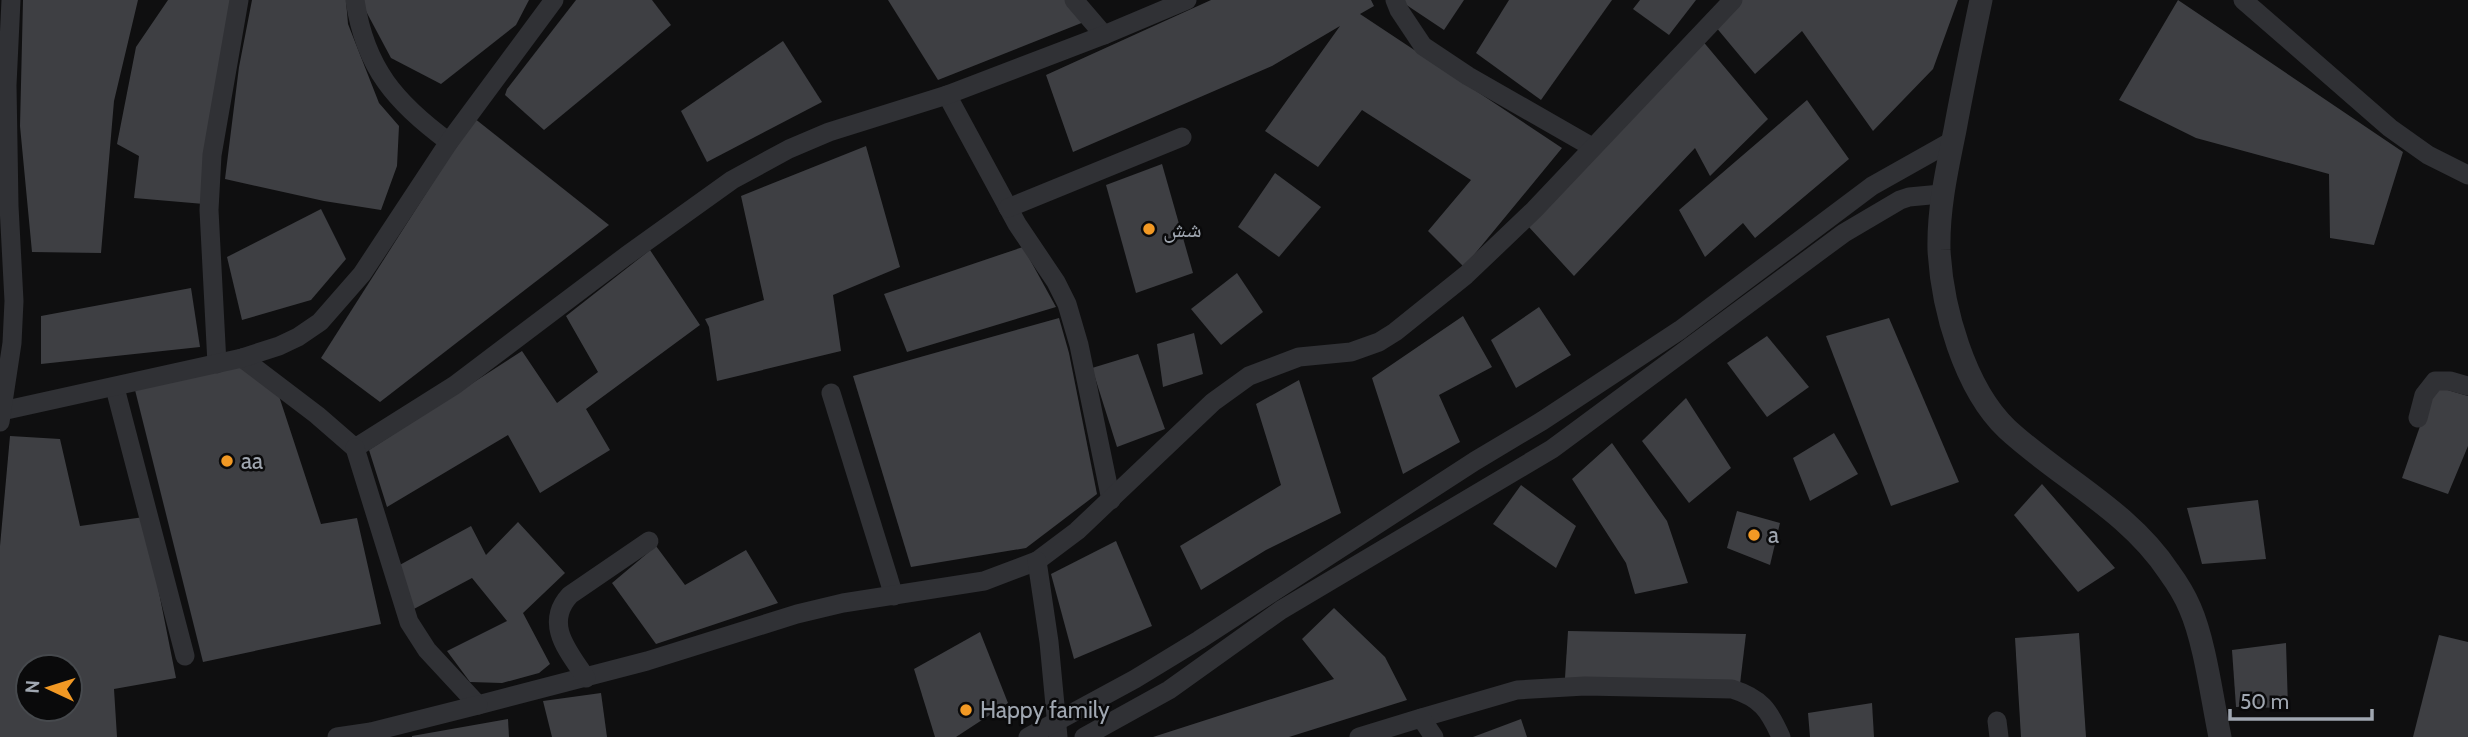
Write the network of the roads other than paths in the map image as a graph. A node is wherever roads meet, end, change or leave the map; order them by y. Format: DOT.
graph roads {
  1 [pos="11,0"];
  2 [pos="239,0"];
  3 [pos="355,0"];
  4 [pos="554,0"];
  5 [pos="1074,0"];
  6 [pos="1187,0"];
  7 [pos="1395,0"];
  8 [pos="1732,0"];
  9 [pos="1981,0"];
  10 [pos="2242,0"];
  11 [pos="1104,35"];
  12 [pos="947,95"];
  13 [pos="1182,136"];
  14 [pos="1952,141"];
  15 [pos="449,142"];
  16 [pos="1592,147"];
  17 [pos="2468,175"];
  18 [pos="1941,194"];
  19 [pos="1008,208"];
  20 [pos="6,343"];
  21 [pos="242,358"];
  22 [pos="217,364"];
  23 [pos="2468,386"];
  24 [pos="115,388"];
  25 [pos="831,393"];
  26 [pos="1,417"];
  27 [pos="2418,418"];
  28 [pos="355,448"];
  29 [pos="1111,500"];
  30 [pos="649,541"];
  31 [pos="1037,561"];
  32 [pos="894,596"];
  33 [pos="185,656"];
  34 [pos="586,678"];
  35 [pos="478,705"];
  36 [pos="1421,718"];
  37 [pos="1056,730"];
  38 [pos="337,737"];
  39 [pos="1028,737"];
  40 [pos="1084,737"];
  41 [pos="1359,737"];
  42 [pos="1434,737"];
  43 [pos="1781,737"];
  44 [pos="2220,737"];
  1 -- 20 [label="street"];
  2 -- 22 [label="street"];
  3 -- 15 [label="street"];
  4 -- 15 [label="street"];
  5 -- 11 [label="street"];
  6 -- 11 [label="street"];
  7 -- 16 [label="street"];
  8 -- 16 [label="street"];
  9 -- 14 [label="street"];
  10 -- 17 [label="street"];
  11 -- 12 [label="street"];
  12 -- 19 [label="street"];
  12 -- 28 [label="street"];
  13 -- 19 [label="street"];
  14 -- 18 [label="street"];
  14 -- 37 [label="street"];
  15 -- 21 [label="street"];
  16 -- 29 [label="street"];
  18 -- 40 [label="street"];
  18 -- 44 [label="street"];
  19 -- 29 [label="street"];
  20 -- 26 [label="street"];
  21 -- 22 [label="street"];
  21 -- 28 [label="street"];
  22 -- 24 [label="street"];
  23 -- 27 [label="street"];
  24 -- 26 [label="street"];
  24 -- 33 [label="street"];
  25 -- 32 [label="street"];
  28 -- 35 [label="street"];
  29 -- 31 [label="street"];
  30 -- 34 [label="street"];
  31 -- 32 [label="street"];
  31 -- 37 [label="street"];
  32 -- 34 [label="street"];
  34 -- 35 [label="street"];
  35 -- 38 [label="street"];
  36 -- 41 [label="street"];
  36 -- 42 [label="street"];
  36 -- 43 [label="street"];
  37 -- 39 [label="street"];
}
